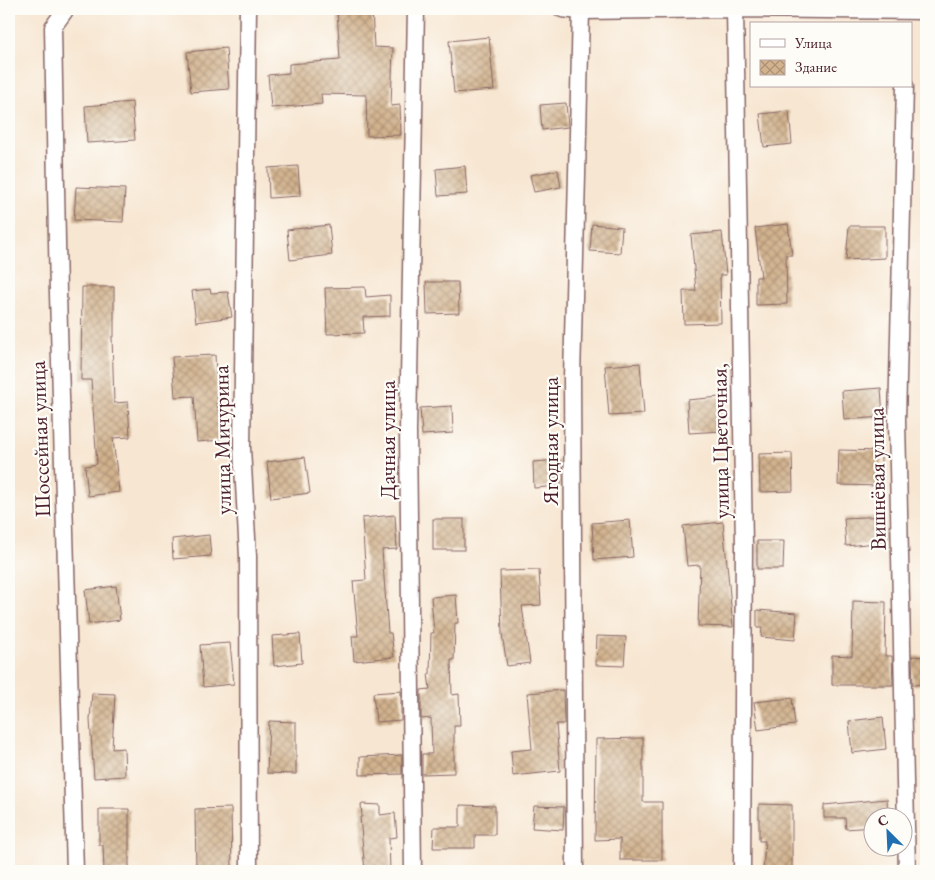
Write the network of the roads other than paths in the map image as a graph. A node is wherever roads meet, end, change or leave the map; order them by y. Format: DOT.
graph roads {
  1 [pos="66,9"];
  2 [pos="248,9"];
  3 [pos="416,9"];
  4 [pos="562,9"];
  5 [pos="735,9"];
  6 [pos="581,11"];
  7 [pos="926,11"];
  8 [pos="906,17"];
  9 [pos="904,88"];
  10 [pos="75,871"];
  11 [pos="249,871"];
  12 [pos="413,871"];
  13 [pos="575,871"];
  14 [pos="742,871"];
  15 [pos="907,871"];
  1 -- 10 [label="street, Шоссейная улица"];
  2 -- 11 [label="street, улица Мичурина"];
  3 -- 12 [label="street, Дачная улица"];
  4 -- 6 [label="street"];
  5 -- 6 [label="street"];
  5 -- 8 [label="street"];
  5 -- 14 [label="street, улица Цветочная,"];
  6 -- 13 [label="street, Ягодная улица"];
  7 -- 8 [label="street"];
  9 -- 15 [label="street, Вишнёвая улица"];
}
